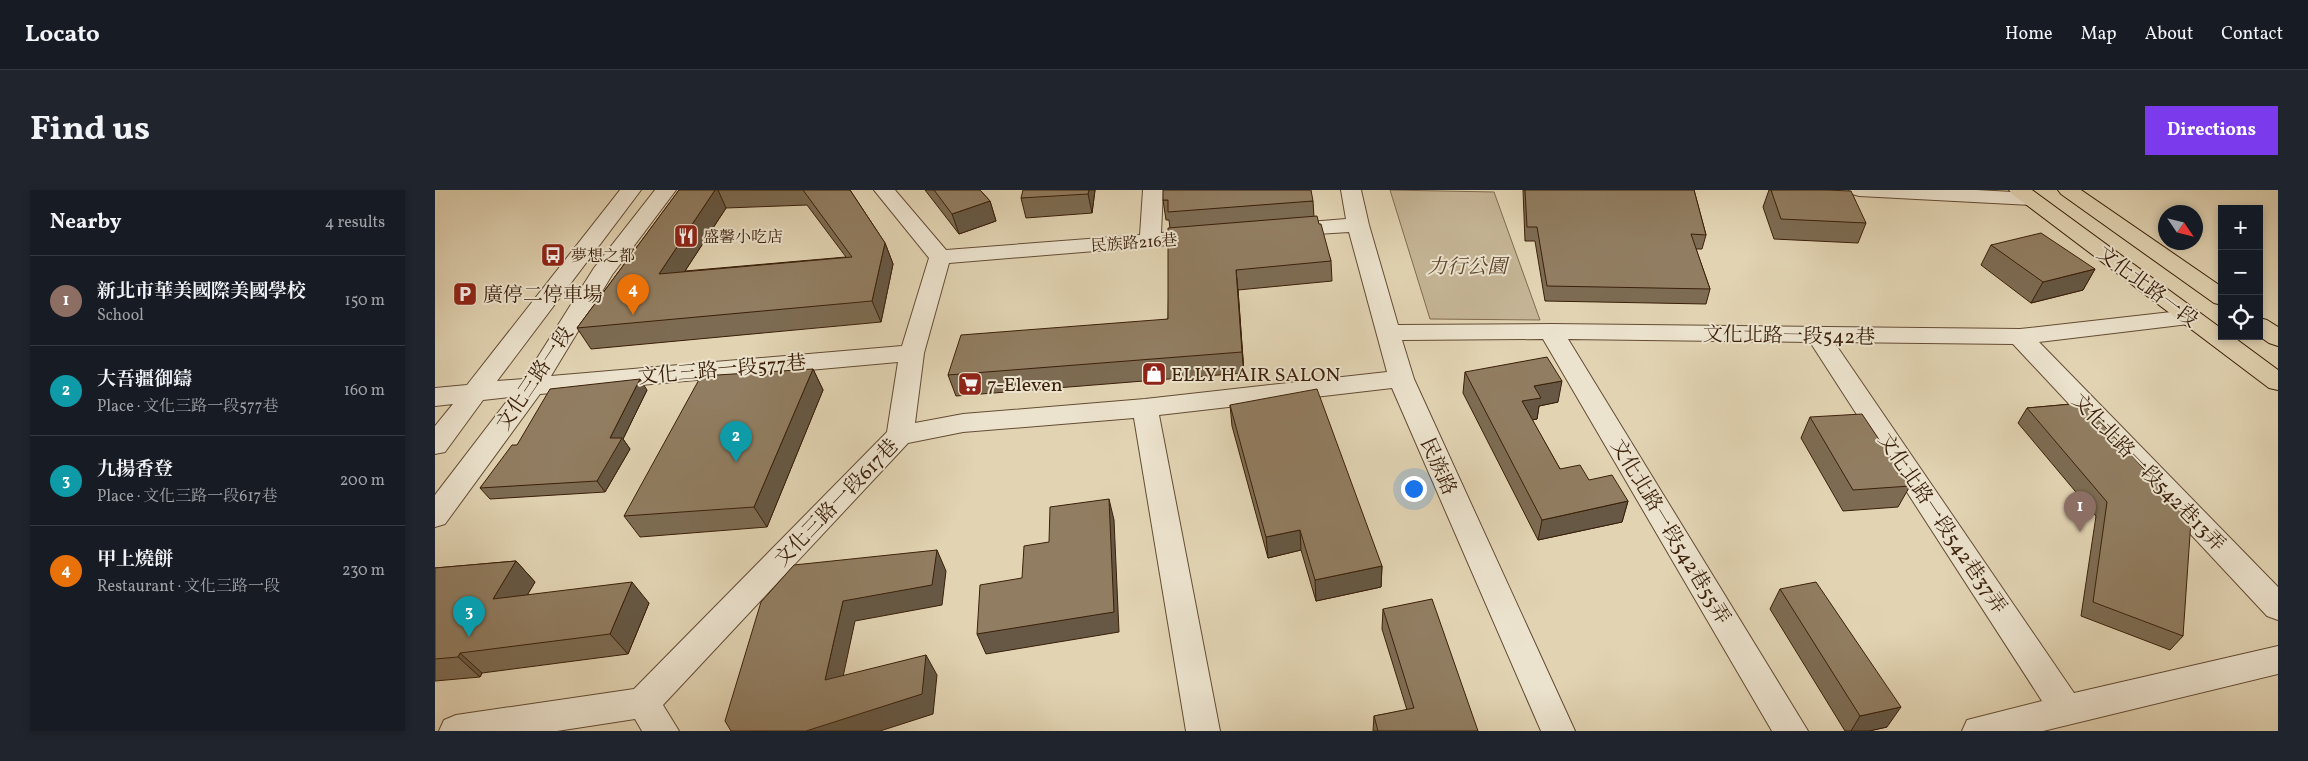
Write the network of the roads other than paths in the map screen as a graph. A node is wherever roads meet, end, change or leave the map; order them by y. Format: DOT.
graph roads {
  1 [pos="631,190"];
  2 [pos="666,190"];
  3 [pos="885,190"];
  4 [pos="1153,190"];
  5 [pos="1351,190"];
  6 [pos="1859,190"];
  7 [pos="2069,190"];
  8 [pos="2025,194"];
  9 [pos="1358,225"];
  10 [pos="1269,231"];
  11 [pos="1229,234"];
  12 [pos="1150,240"];
  13 [pos="940,257"];
  14 [pos="2218,295"];
  15 [pos="2189,317"];
  16 [pos="2263,328"];
  17 [pos="1551,331"];
  18 [pos="1389,333"];
  19 [pos="1818,336"];
  20 [pos="2020,337"];
  21 [pos="2278,338"];
  22 [pos="912,353"];
  23 [pos="1401,379"];
  24 [pos="2278,382"];
  25 [pos="532,386"];
  26 [pos="476,392"];
  27 [pos="435,397"];
  28 [pos="1145,408"];
  29 [pos="900,435"];
  30 [pos="435,445"];
  31 [pos="435,516"];
  32 [pos="2278,607"];
  33 [pos="2278,660"];
  34 [pos="643,703"];
  35 [pos="2067,710"];
  36 [pos="456,731"];
  37 [pos="662,731"];
  38 [pos="1203,731"];
  39 [pos="1558,731"];
  40 [pos="1791,731"];
  41 [pos="1979,731"];
  1 -- 26 [label="street, 文化三路一段"];
  2 -- 25 [label="street, 文化三路一段"];
  3 -- 13 [label="street"];
  4 -- 12 [label="street"];
  5 -- 9 [label="street, 民族路"];
  6 -- 8 [label="street"];
  7 -- 14 [label="main road, 文化北路一段"];
  8 -- 15 [label="main road, 文化北路一段"];
  9 -- 10 [label="street"];
  9 -- 18 [label="street, 民族路"];
  11 -- 12 [label="street, 民族路216巷"];
  12 -- 13 [label="street, 民族路216巷"];
  13 -- 22 [label="street"];
  15 -- 20 [label="street, 文化北路一段542巷"];
  15 -- 24 [label="main road, 文化北路一段"];
  16 -- 21 [label="main road"];
  17 -- 18 [label="street, 文化北路一段542巷"];
  17 -- 19 [label="street, 文化北路一段542巷"];
  17 -- 40 [label="street, 文化北路一段542巷55弄"];
  18 -- 23 [label="street, 民族路"];
  19 -- 20 [label="street, 文化北路一段542巷"];
  19 -- 35 [label="street, 文化北路一段542巷37弄"];
  20 -- 32 [label="street, 文化北路一段542巷13弄"];
  22 -- 25 [label="street, 文化三路一段577巷"];
  22 -- 29 [label="street"];
  23 -- 28 [label="street, 文化三路一段617巷"];
  23 -- 39 [label="street, 民族路"];
  25 -- 26 [label="street, 文化三路一段577巷"];
  25 -- 31 [label="street, 文化三路一段"];
  26 -- 27 [label="street, 文化三路一段577巷"];
  26 -- 30 [label="street, 文化三路一段"];
  28 -- 29 [label="street, 文化三路一段617巷"];
  28 -- 38 [label="street"];
  29 -- 34 [label="street, 文化三路一段617巷"];
  33 -- 35 [label="street"];
  34 -- 36 [label="street"];
  34 -- 37 [label="street"];
  35 -- 41 [label="street"];
}
